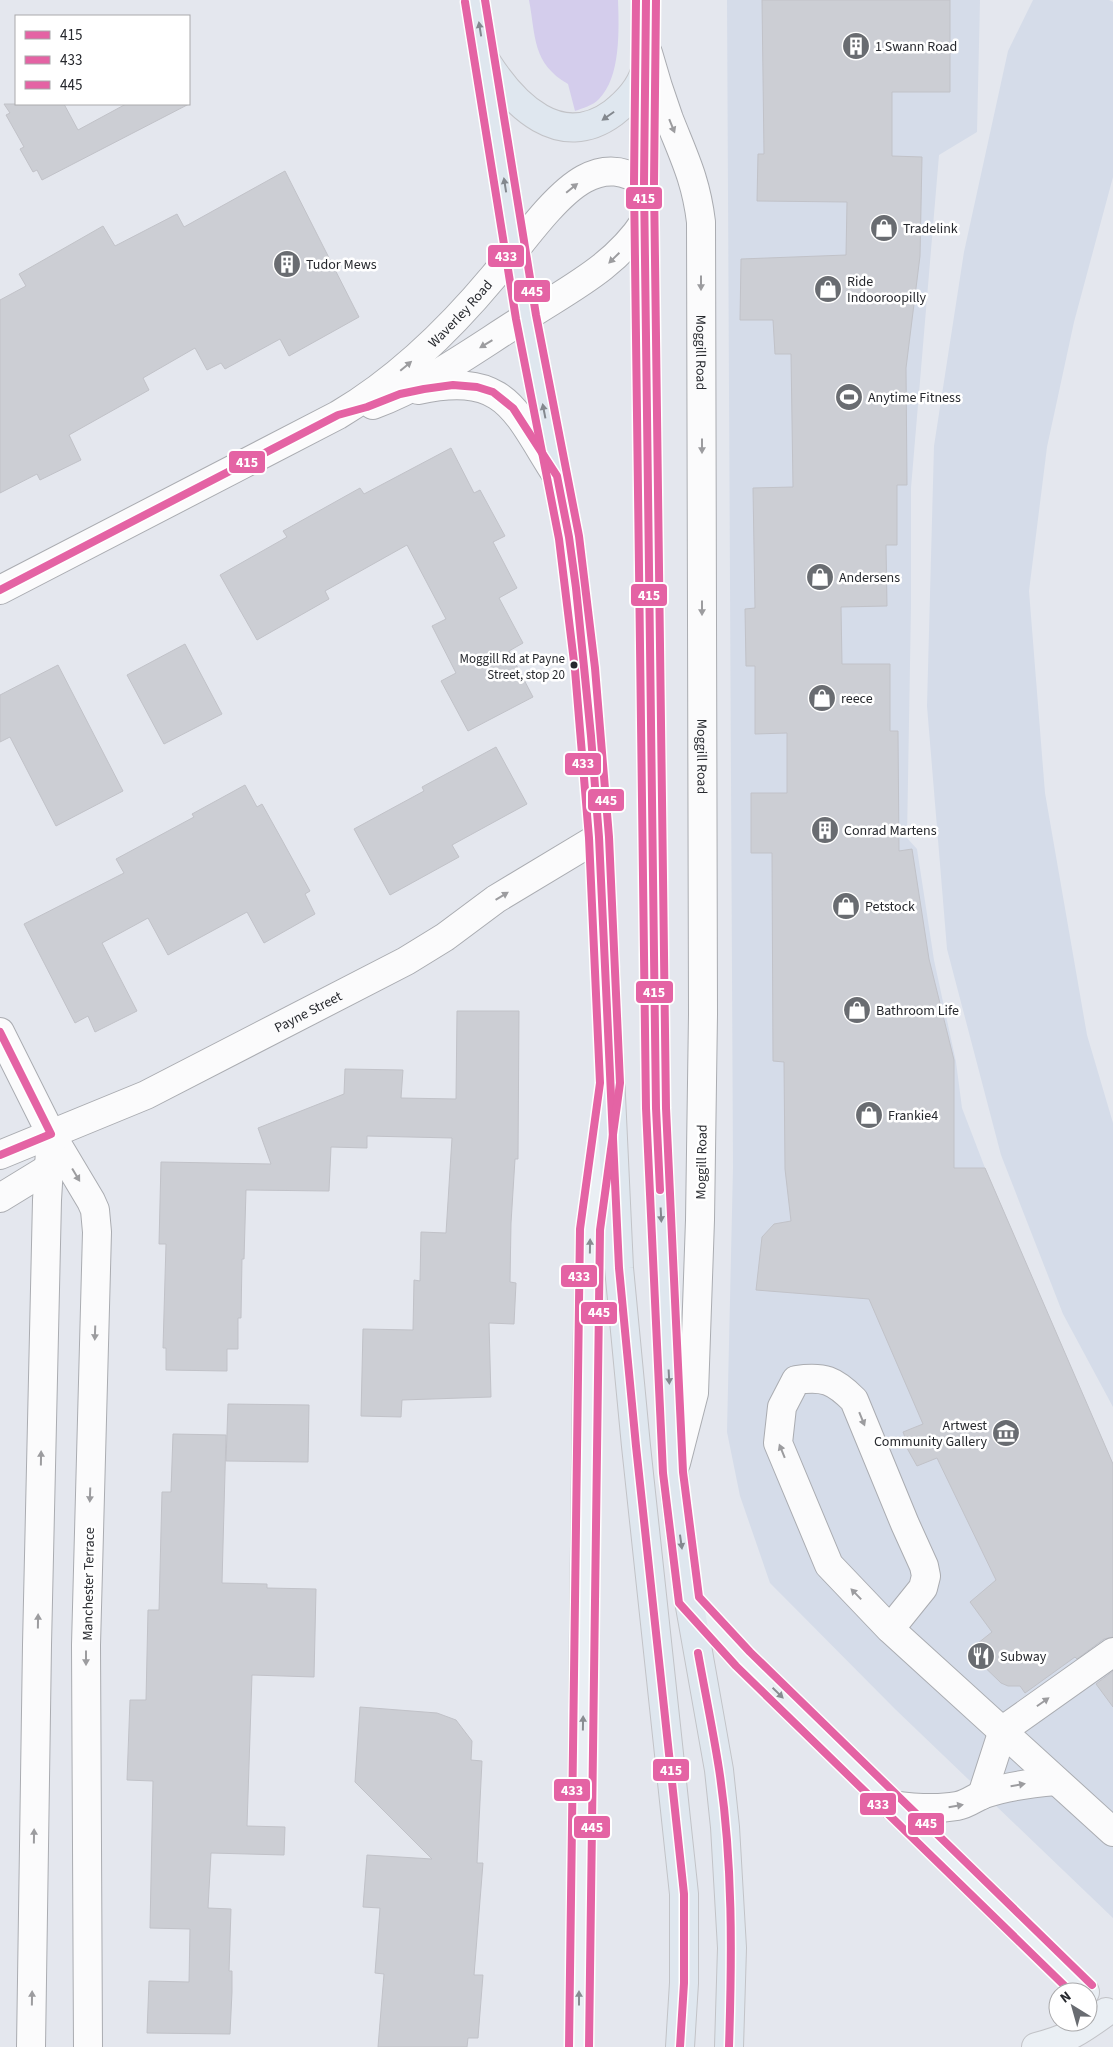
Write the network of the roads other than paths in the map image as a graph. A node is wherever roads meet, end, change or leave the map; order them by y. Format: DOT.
graph roads {
  1 [pos="475,0"];
  2 [pos="646,0"];
  3 [pos="646,55"];
  4 [pos="484,57"];
  5 [pos="644,183"];
  6 [pos="645,222"];
  7 [pos="516,250"];
  8 [pos="526,317"];
  9 [pos="400,394"];
  10 [pos="338,415"];
  11 [pos="557,476"];
  12 [pos="0,590"];
  13 [pos="599,837"];
  14 [pos="0,1032"];
  15 [pos="610,1083"];
  16 [pos="51,1134"];
  17 [pos="0,1155"];
  18 [pos="49,1168"];
  19 [pos="0,1198"];
  20 [pos="674,1483"];
  21 [pos="689,1601"];
  22 [pos="890,1629"];
  23 [pos="1113,1652"];
  24 [pos="1003,1730"];
  25 [pos="1056,1781"];
  26 [pos="982,1795"];
  27 [pos="892,1805"];
  28 [pos="1113,1832"];
  29 [pos="1075,1982"];
  30 [pos="1105,2008"];
  31 [pos="31,2047"];
  32 [pos="88,2047"];
  33 [pos="579,2047"];
  34 [pos="680,2047"];
  35 [pos="729,2047"];
  36 [pos="1036,2047"];
  4 -- 1 [label="highway, one-way"];
  2 -- 3 [label="highway, Moggill Road"];
  3 -- 4 [label="highway, one-way"];
  3 -- 5 [label="highway, Moggill Road"];
  3 -- 20 [label="street, Moggill Road, one-way"];
  7 -- 4 [label="highway, one-way"];
  5 -- 6 [label="highway, Moggill Road"];
  7 -- 5 [label="street, Waverley Road, one-way"];
  6 -- 8 [label="street, Waverley Road, one-way"];
  6 -- 20 [label="highway, Moggill Road, one-way"];
  7 -- 8 [label="highway"];
  10 -- 7 [label="street, Waverley Road, one-way"];
  8 -- 9 [label="street, Waverley Road, one-way"];
  11 -- 8 [label="highway, one-way"];
  9 -- 10 [label="street, Waverley Road"];
  9 -- 11 [label="street"];
  10 -- 12 [label="street, Waverley Road"];
  11 -- 13 [label="highway"];
  13 -- 15 [label="highway"];
  16 -- 13 [label="street, Payne Street, one-way"];
  14 -- 16 [label="street, Manchester Terrace"];
  33 -- 15 [label="main road, one-way"];
  15 -- 34 [label="highway"];
  16 -- 17 [label="street, Payne Street"];
  16 -- 18 [label="street, Manchester Terrace"];
  16 -- 32 [label="street, Manchester Terrace, one-way"];
  18 -- 19 [label="street"];
  31 -- 18 [label="street, Manchester Terrace, one-way"];
  20 -- 21 [label="highway, Moggill Road, one-way"];
  21 -- 27 [label="main road, one-way"];
  21 -- 35 [label="highway, Moggill Road"];
  22 -- 22 [label="street, one-way"];
  22 -- 24 [label="street"];
  24 -- 23 [label="street, one-way"];
  24 -- 25 [label="street"];
  24 -- 26 [label="street"];
  26 -- 25 [label="street, one-way"];
  25 -- 28 [label="street"];
  27 -- 26 [label="street, one-way"];
  27 -- 29 [label="main road"];
  30 -- 36 [label="main road"];
}
